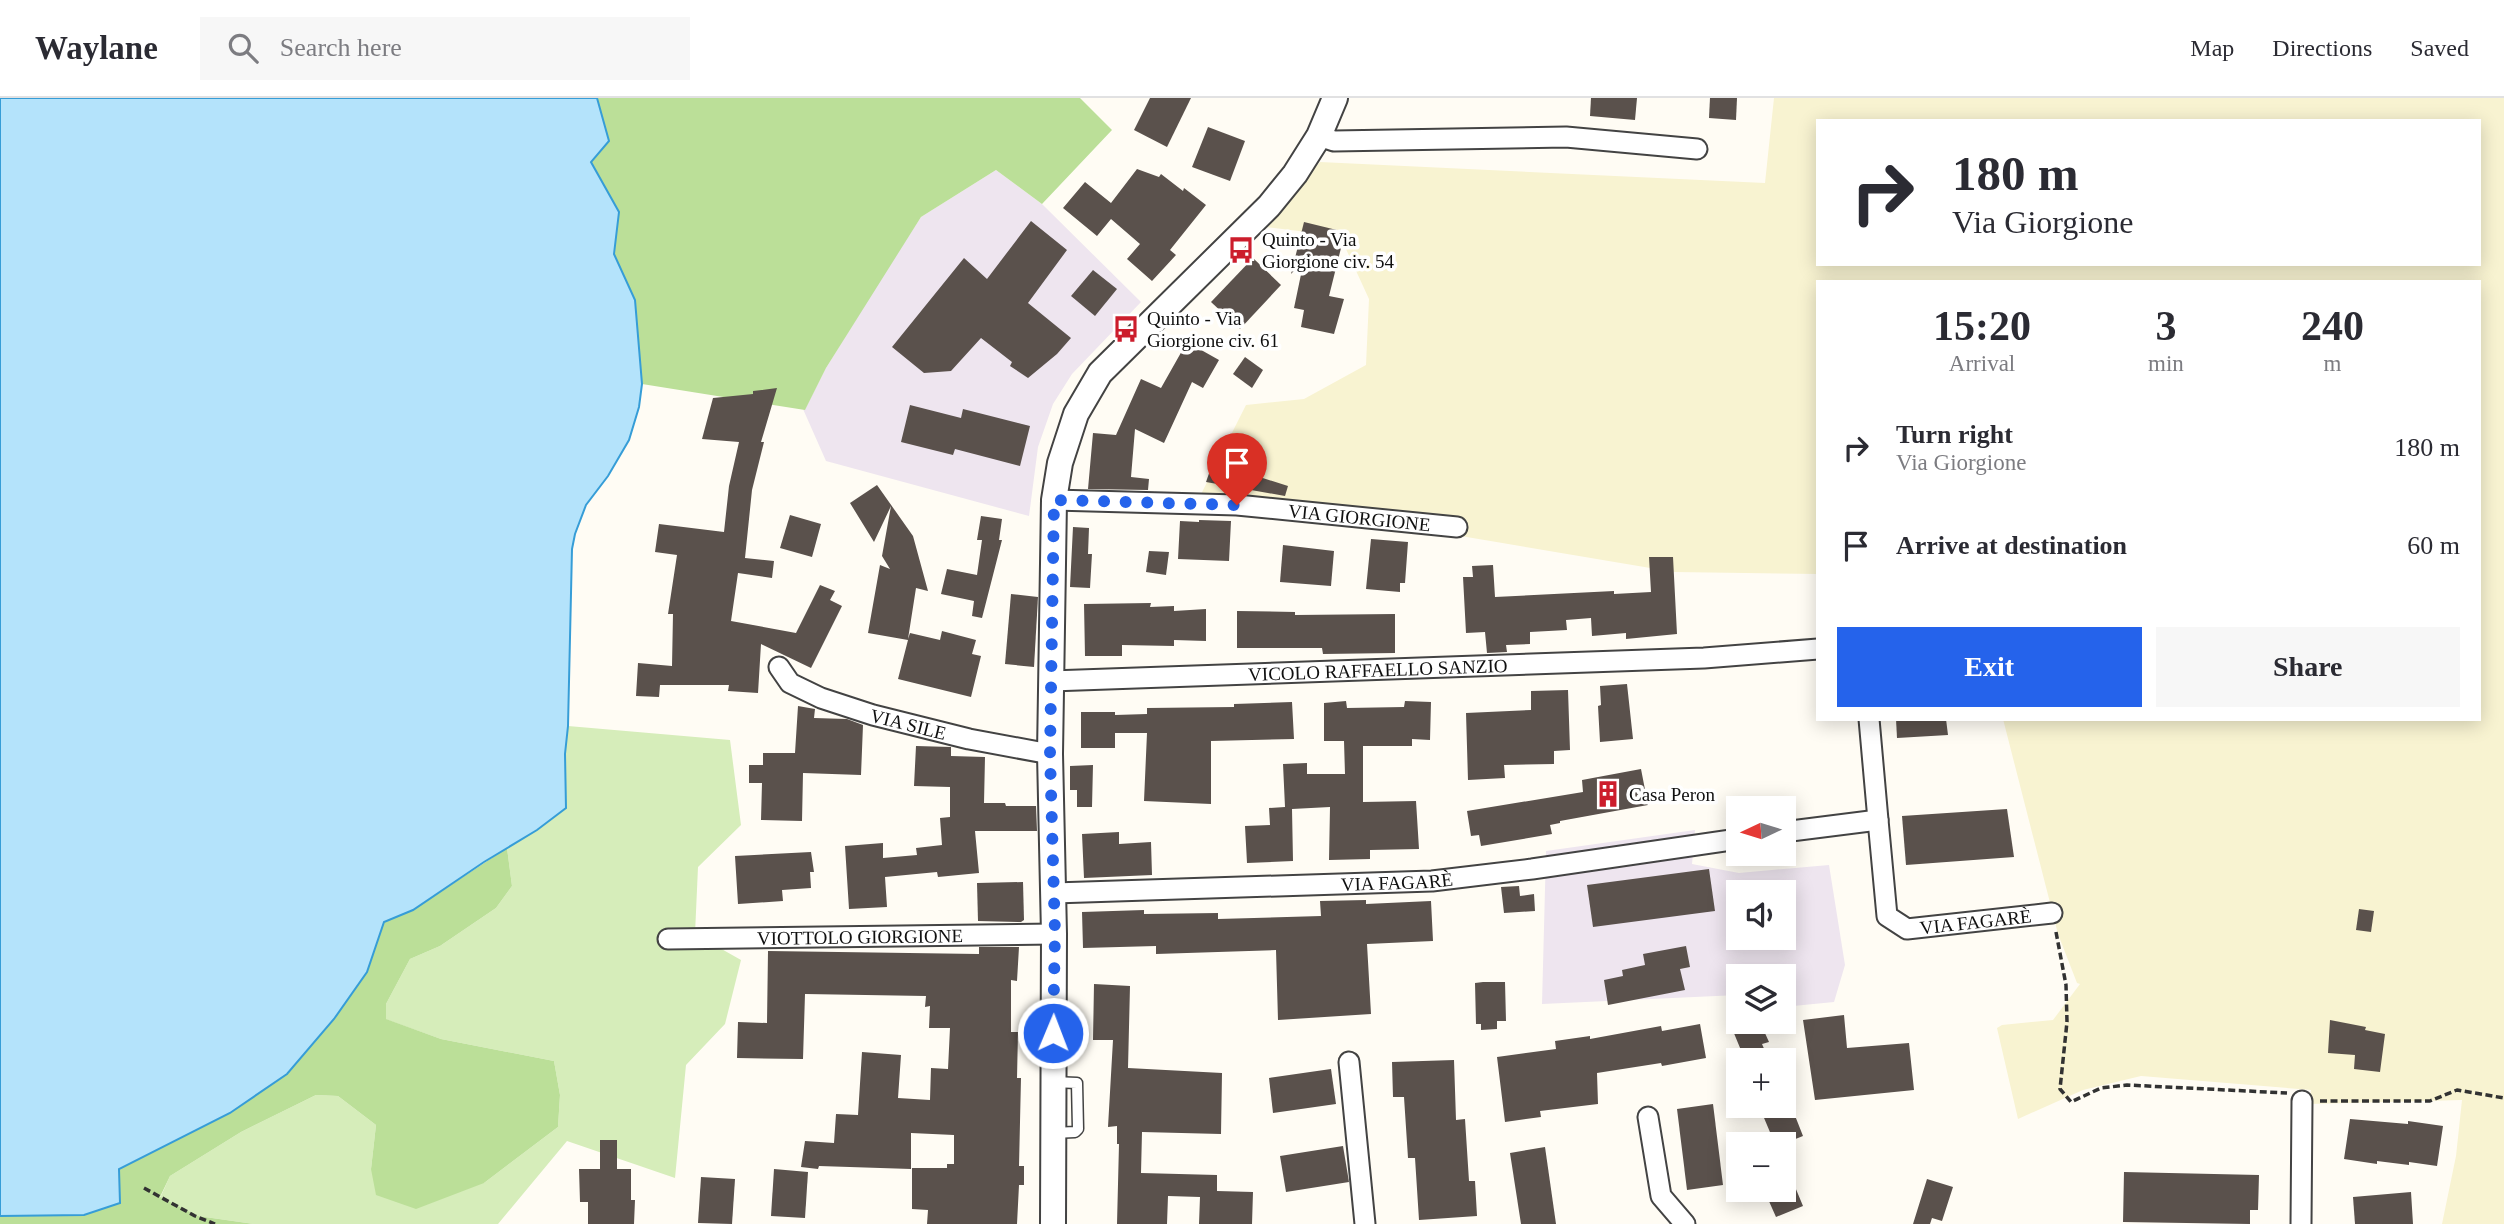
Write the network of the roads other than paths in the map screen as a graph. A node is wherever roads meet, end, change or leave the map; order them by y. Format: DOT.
graph roads {
  1 [pos="1335,98"];
  2 [pos="1319,136"];
  3 [pos="1697,149"];
  4 [pos="1054,500"];
  5 [pos="1457,527"];
  6 [pos="1816,649"];
  7 [pos="779,667"];
  8 [pos="1051,681"];
  9 [pos="1869,721"];
  10 [pos="1050,754"];
  11 [pos="1878,820"];
  12 [pos="1796,830"];
  13 [pos="1726,841"];
  14 [pos="1054,893"];
  15 [pos="2052,913"];
  16 [pos="1055,934"];
  17 [pos="668,939"];
  18 [pos="1349,1062"];
  19 [pos="2302,1101"];
  20 [pos="1648,1117"];
  21 [pos="1053,1224"];
  22 [pos="1365,1224"];
  23 [pos="1685,1224"];
  24 [pos="2301,1224"];
  1 -- 2 [label="street"];
  2 -- 3 [label="street"];
  2 -- 4 [label="street"];
  4 -- 5 [label="street, VIA GIORGIONE"];
  4 -- 8 [label="street"];
  6 -- 8 [label="street, VICOLO RAFFAELLO SANZIO"];
  7 -- 10 [label="street, VIA SILE"];
  8 -- 10 [label="street"];
  9 -- 11 [label="street"];
  10 -- 14 [label="street"];
  11 -- 12 [label="street"];
  11 -- 15 [label="street, VIA FAGARÈ"];
  13 -- 14 [label="street, VIA FAGARÈ"];
  14 -- 16 [label="street"];
  16 -- 17 [label="street, VIOTTOLO GIORGIONE"];
  16 -- 21 [label="street"];
  18 -- 22 [label="street"];
  19 -- 24 [label="street"];
  20 -- 23 [label="street"];
}
